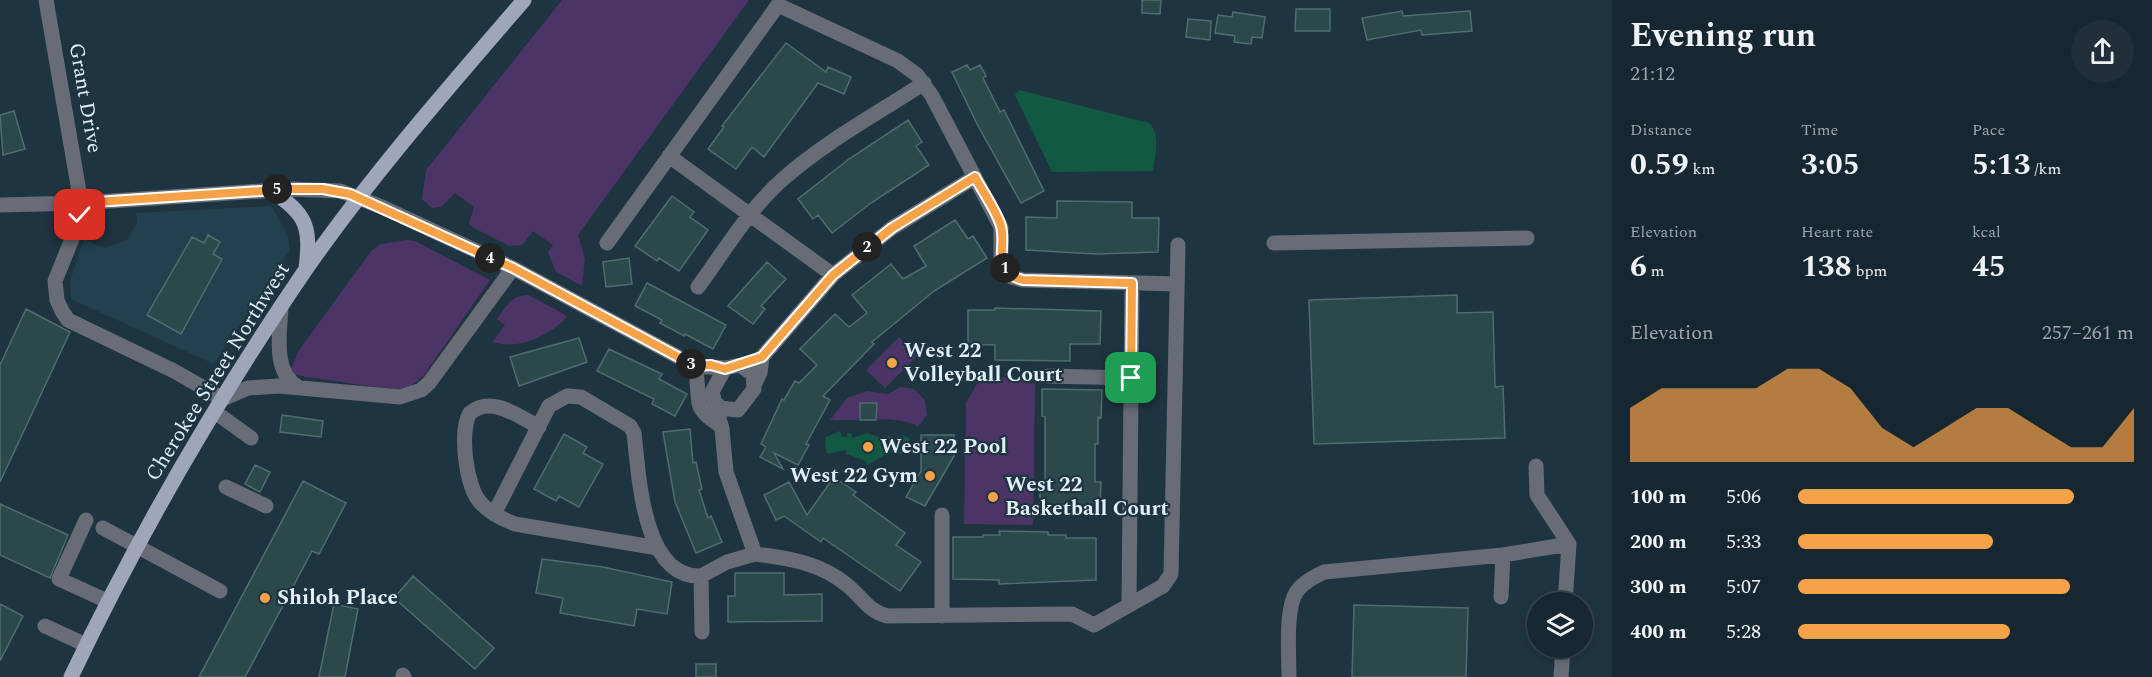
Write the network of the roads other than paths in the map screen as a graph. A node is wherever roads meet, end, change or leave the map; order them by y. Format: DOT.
graph roads {
  1 [pos="46,0"];
  2 [pos="524,0"];
  3 [pos="774,3"];
  4 [pos="924,83"];
  5 [pos="669,156"];
  6 [pos="975,177"];
  7 [pos="270,190"];
  8 [pos="360,198"];
  9 [pos="81,203"];
  10 [pos="0,205"];
  11 [pos="750,214"];
  12 [pos="1527,238"];
  13 [pos="607,243"];
  14 [pos="1274,243"];
  15 [pos="1178,245"];
  16 [pos="513,268"];
  17 [pos="306,271"];
  18 [pos="833,275"];
  19 [pos="1132,283"];
  20 [pos="1177,284"];
  21 [pos="698,287"];
  22 [pos="281,307"];
  23 [pos="762,357"];
  24 [pos="732,367"];
  25 [pos="695,370"];
  26 [pos="1048,376"];
  27 [pos="1131,378"];
  28 [pos="755,383"];
  29 [pos="298,387"];
  30 [pos="713,397"];
  31 [pos="219,405"];
  32 [pos="738,410"];
  33 [pos="720,426"];
  34 [pos="539,427"];
  35 [pos="251,438"];
  36 [pos="1536,466"];
  37 [pos="226,487"];
  38 [pos="266,506"];
  39 [pos="494,514"];
  40 [pos="942,515"];
  41 [pos="86,520"];
  42 [pos="103,528"];
  43 [pos="1569,544"];
  44 [pos="135,547"];
  45 [pos="658,548"];
  46 [pos="755,555"];
  47 [pos="1503,555"];
  48 [pos="701,576"];
  49 [pos="220,591"];
  50 [pos="1566,592"];
  51 [pos="1501,597"];
  52 [pos="107,601"];
  53 [pos="1129,604"];
  54 [pos="942,616"];
  55 [pos="45,626"];
  56 [pos="702,632"];
  57 [pos="86,645"];
  58 [pos="1562,658"];
  59 [pos="74,676"];
  60 [pos="1289,677"];
  61 [pos="1561,677"];
  1 -- 9 [label="street, Grant Drive"];
  2 -- 8 [label="main road, Cherokee Street Northwest"];
  3 -- 4 [label="street"];
  3 -- 5 [label="street"];
  4 -- 6 [label="street"];
  4 -- 11 [label="street"];
  5 -- 11 [label="street"];
  5 -- 13 [label="street"];
  6 -- 18 [label="street"];
  6 -- 19 [label="street"];
  7 -- 8 [label="street"];
  7 -- 9 [label="street"];
  7 -- 17 [label="main road"];
  8 -- 16 [label="street"];
  8 -- 17 [label="main road, Cherokee Street Northwest"];
  9 -- 10 [label="street"];
  9 -- 31 [label="street"];
  11 -- 18 [label="street"];
  11 -- 21 [label="street"];
  12 -- 14 [label="street"];
  15 -- 20 [label="street"];
  16 -- 25 [label="street"];
  16 -- 29 [label="street"];
  17 -- 22 [label="main road, Cherokee Street Northwest"];
  18 -- 23 [label="street"];
  19 -- 20 [label="street"];
  19 -- 27 [label="street"];
  20 -- 53 [label="street"];
  22 -- 29 [label="street"];
  22 -- 31 [label="main road, Cherokee Street Northwest"];
  23 -- 24 [label="street"];
  23 -- 28 [label="street"];
  24 -- 25 [label="street"];
  24 -- 28 [label="street"];
  24 -- 30 [label="street"];
  25 -- 30 [label="street"];
  25 -- 33 [label="street"];
  26 -- 27 [label="street"];
  27 -- 53 [label="street"];
  28 -- 32 [label="street"];
  29 -- 31 [label="street"];
  30 -- 32 [label="street"];
  30 -- 33 [label="street"];
  31 -- 35 [label="street"];
  31 -- 44 [label="main road, Cherokee Street Northwest"];
  32 -- 33 [label="street"];
  33 -- 46 [label="street"];
  34 -- 39 [label="street"];
  34 -- 39 [label="street"];
  34 -- 45 [label="street"];
  36 -- 43 [label="street"];
  37 -- 38 [label="street"];
  39 -- 45 [label="street"];
  40 -- 54 [label="street"];
  41 -- 52 [label="street"];
  42 -- 44 [label="street"];
  43 -- 47 [label="street"];
  43 -- 50 [label="street"];
  44 -- 49 [label="street"];
  44 -- 52 [label="main road, Cherokee Street Northwest"];
  45 -- 48 [label="street"];
  46 -- 48 [label="street"];
  46 -- 54 [label="street"];
  47 -- 51 [label="street"];
  47 -- 60 [label="street"];
  48 -- 56 [label="street"];
  52 -- 57 [label="main road, Cherokee Street Northwest"];
  53 -- 54 [label="street"];
  55 -- 57 [label="street"];
  57 -- 59 [label="main road, Cherokee Street Northwest"];
  58 -- 61 [label="street"];
}
